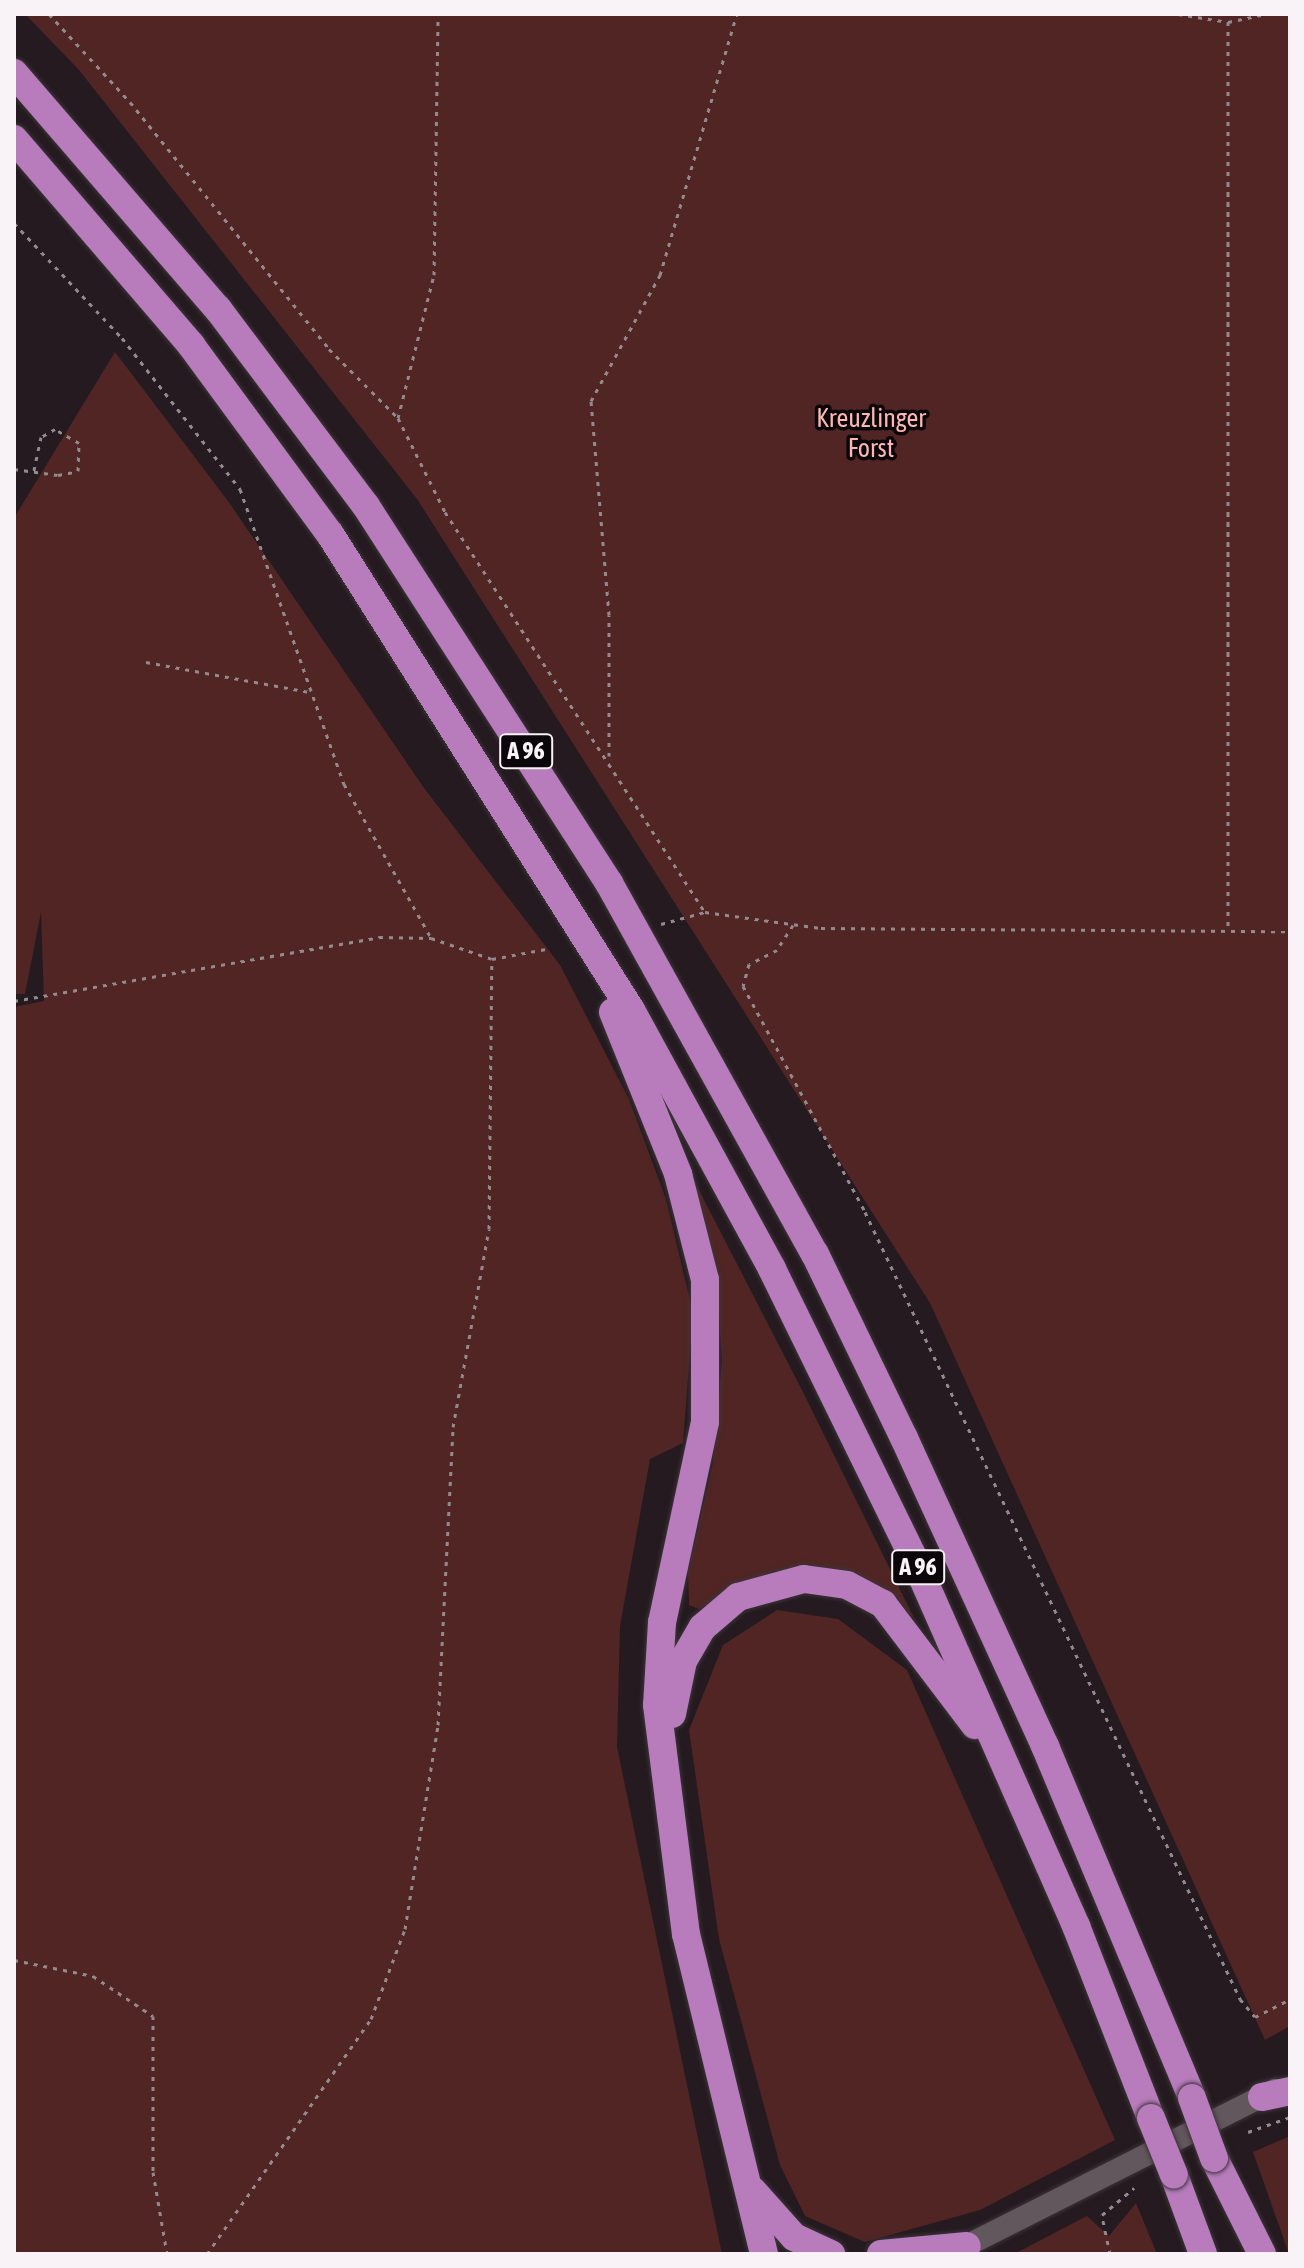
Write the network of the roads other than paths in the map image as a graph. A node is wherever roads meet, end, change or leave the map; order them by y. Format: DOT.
graph roads {
  1 [pos="14,73"];
  2 [pos="14,139"];
  3 [pos="564,898"];
  4 [pos="1010,1771"];
  5 [pos="667,1791"];
  6 [pos="1290,2082"];
  7 [pos="1290,2091"];
  8 [pos="1262,2097"];
  9 [pos="1214,2158"];
  10 [pos="745,2181"];
  11 [pos="753,2211"];
  12 [pos="959,2250"];
  13 [pos="745,2254"];
  14 [pos="764,2254"];
  15 [pos="831,2254"];
  16 [pos="881,2254"];
  17 [pos="1203,2254"];
  18 [pos="1245,2254"];
  19 [pos="1262,2254"];
  1 -- 9 [label="highway, A 96, bridge"];
  2 -- 3 [label="highway, A 96"];
  3 -- 4 [label="highway, A 96"];
  3 -- 5 [label="highway"];
  4 -- 5 [label="highway"];
  4 -- 17 [label="highway, A 96, bridge"];
  5 -- 10 [label="highway"];
  6 -- 8 [label="main road"];
  7 -- 8 [label="highway"];
  8 -- 12 [label="main road"];
  9 -- 18 [label="highway, A 96"];
  9 -- 19 [label="highway"];
  10 -- 11 [label="highway"];
  10 -- 15 [label="highway"];
  11 -- 13 [label="highway"];
  11 -- 14 [label="highway"];
  12 -- 16 [label="highway"];
}
